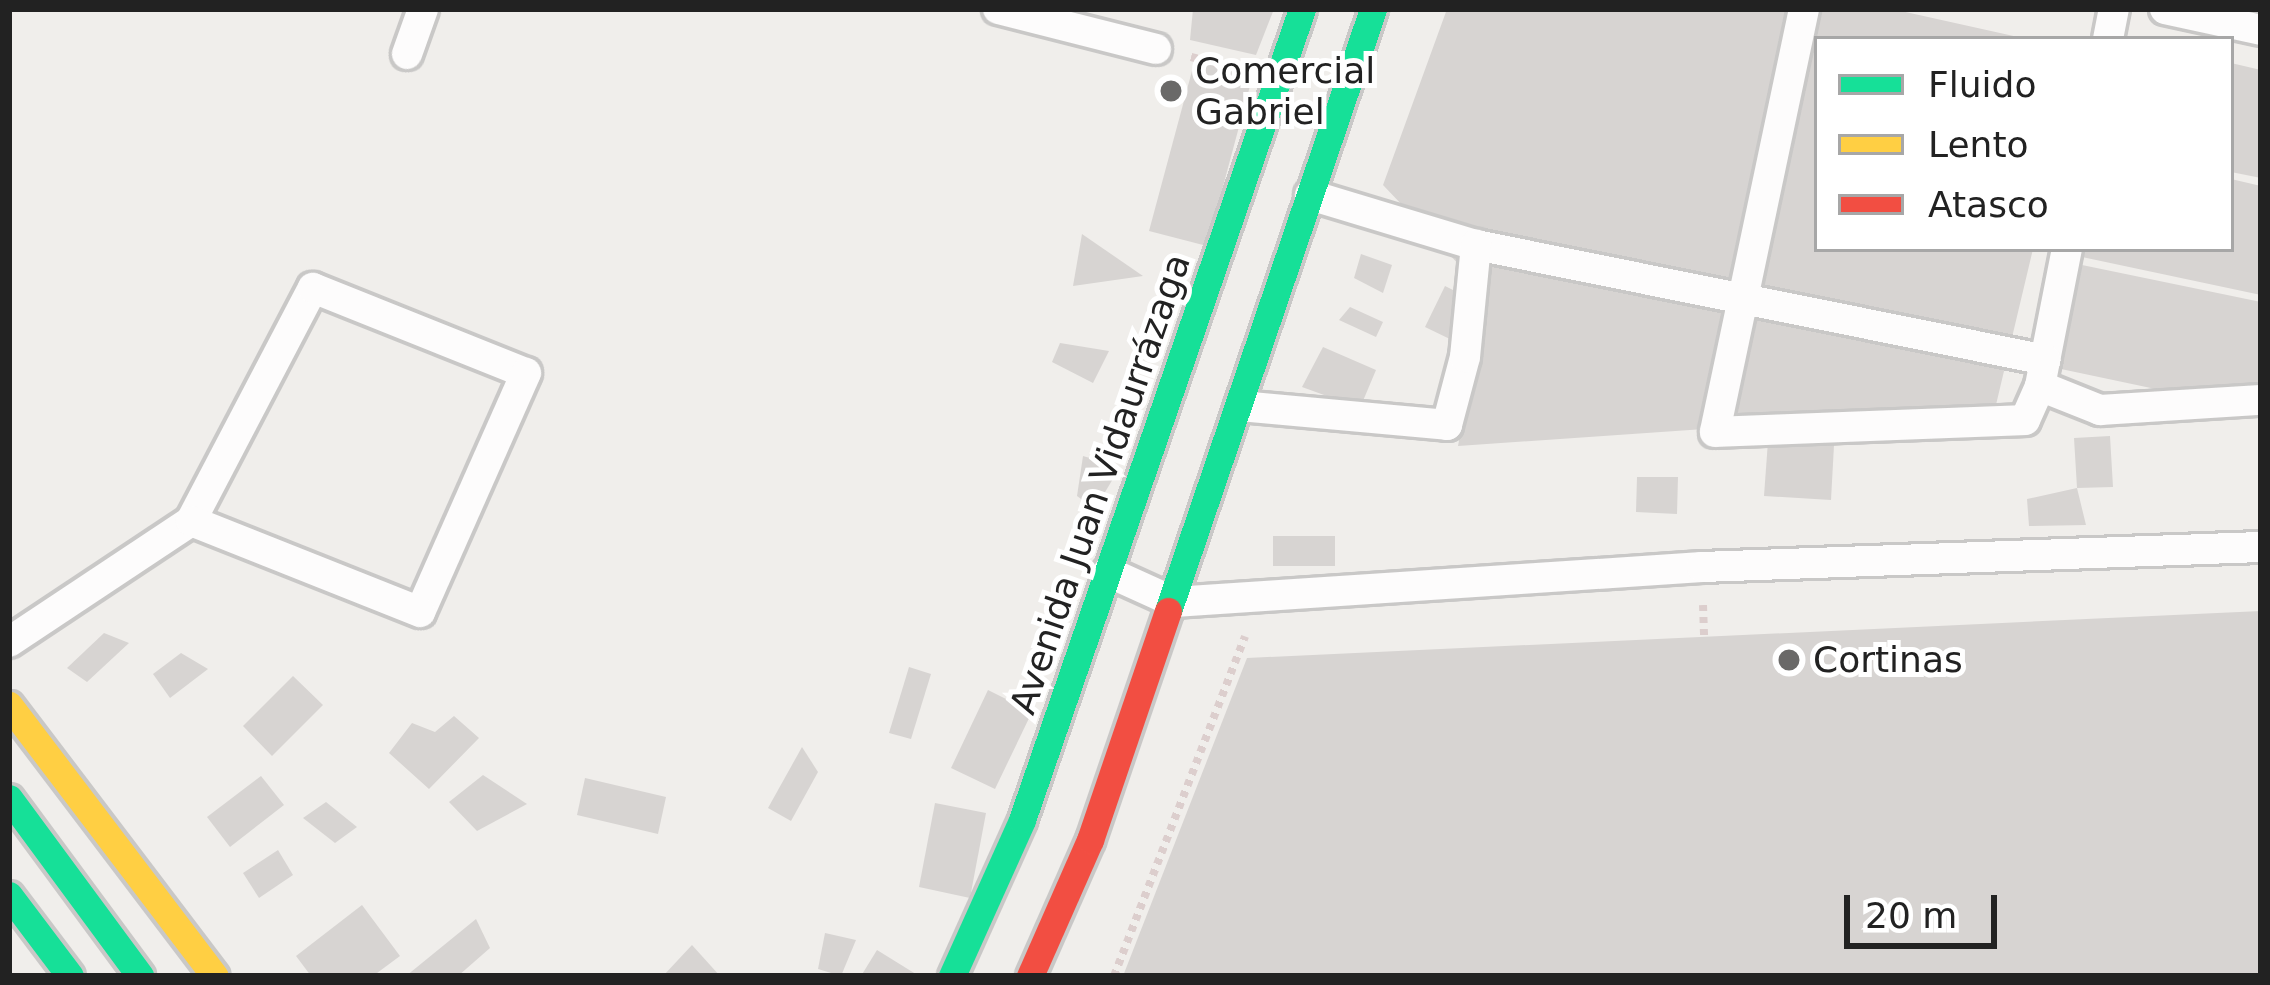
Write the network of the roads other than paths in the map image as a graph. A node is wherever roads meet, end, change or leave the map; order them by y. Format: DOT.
graph roads {
  1 [pos="423,9"];
  2 [pos="1301,9"];
  3 [pos="1373,9"];
  4 [pos="1804,9"];
  5 [pos="2165,9"];
  6 [pos="1014,12"];
  7 [pos="2261,30"];
  8 [pos="1156,49"];
  9 [pos="407,55"];
  10 [pos="1310,195"];
  11 [pos="1475,245"];
  12 [pos="2066,252"];
  13 [pos="1743,299"];
  14 [pos="2043,373"];
  15 [pos="2261,400"];
  16 [pos="1240,406"];
  17 [pos="191,520"];
  18 [pos="2261,547"];
  19 [pos="1108,572"];
  20 [pos="1174,602"];
  21 [pos="9,642"];
  22 [pos="9,704"];
  23 [pos="9,799"];
  24 [pos="9,895"];
  25 [pos="70,976"];
  26 [pos="140,976"];
  27 [pos="215,976"];
  28 [pos="952,976"];
  29 [pos="1030,976"];
  1 -- 9 [label="lane"];
  2 -- 19 [label="main road, Avenida Juan Vidaurrázaga"];
  3 -- 10 [label="main road"];
  4 -- 13 [label="lane"];
  5 -- 7 [label="lane"];
  6 -- 8 [label="lane"];
  10 -- 11 [label="lane"];
  10 -- 16 [label="main road"];
  11 -- 13 [label="lane"];
  11 -- 16 [label="lane"];
  12 -- 14 [label="lane"];
  13 -- 14 [label="lane"];
  13 -- 14 [label="lane"];
  14 -- 15 [label="lane"];
  16 -- 20 [label="main road"];
  17 -- 17 [label="lane"];
  17 -- 21 [label="lane"];
  18 -- 20 [label="lane"];
  19 -- 20 [label="lane"];
  19 -- 28 [label="main road, Avenida Juan Vidaurrázaga"];
  20 -- 29 [label="main road"];
  22 -- 27 [label="main road"];
  23 -- 26 [label="main road"];
  24 -- 25 [label="main road"];
}
